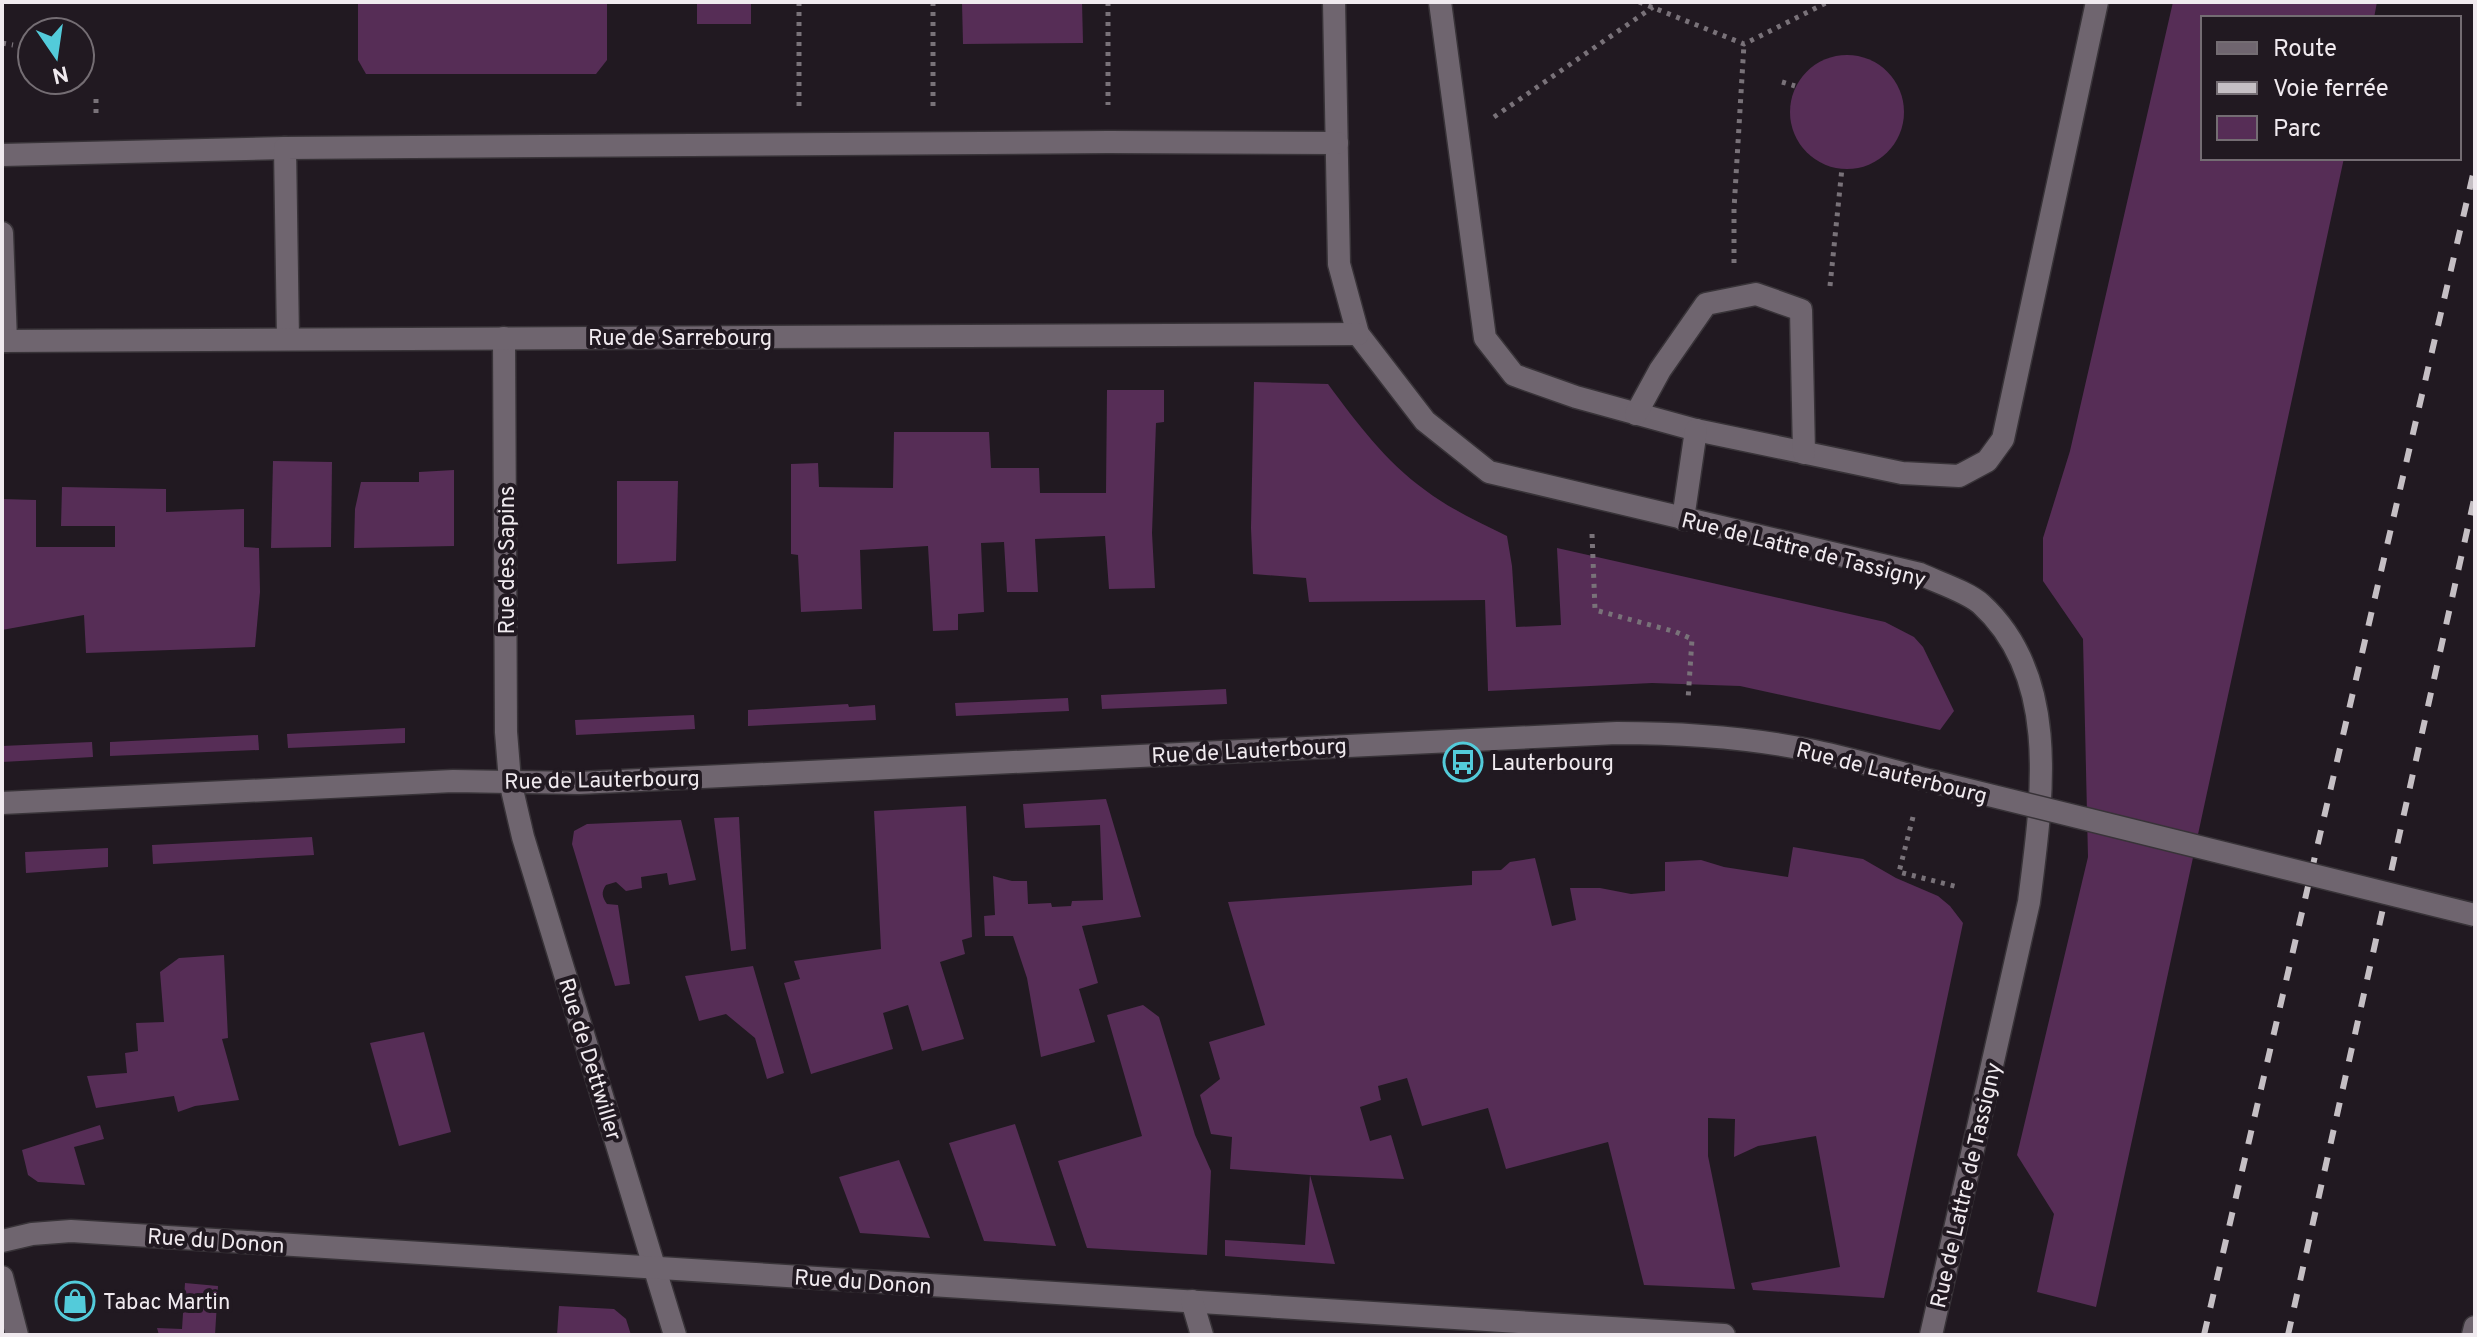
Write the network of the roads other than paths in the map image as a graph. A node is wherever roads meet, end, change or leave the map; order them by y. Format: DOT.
graph roads {
  1 [pos="1334,2"];
  2 [pos="1440,2"];
  3 [pos="2097,2"];
  4 [pos="1337,143"];
  5 [pos="285,148"];
  6 [pos="2,155"];
  7 [pos="2,233"];
  8 [pos="1358,334"];
  9 [pos="504,338"];
  10 [pos="288,339"];
  11 [pos="4,341"];
  12 [pos="1636,414"];
  13 [pos="1696,430"];
  14 [pos="1804,453"];
  15 [pos="1683,519"];
  16 [pos="510,781"];
  17 [pos="2,803"];
  18 [pos="2475,915"];
  19 [pos="2,1241"];
  20 [pos="655,1268"];
  21 [pos="2,1277"];
  22 [pos="1192,1301"];
  23 [pos="2475,1327"];
  24 [pos="17,1335"];
  25 [pos="675,1335"];
  26 [pos="1202,1335"];
  27 [pos="1724,1335"];
  28 [pos="1931,1335"];
  29 [pos="2473,1335"];
  1 -- 4 [label="street, Rue de Lattre de Tassigny"];
  2 -- 12 [label="street"];
  3 -- 14 [label="street"];
  4 -- 5 [label="street"];
  4 -- 8 [label="street, Rue de Lattre de Tassigny"];
  5 -- 6 [label="street"];
  5 -- 10 [label="street"];
  7 -- 11 [label="street"];
  8 -- 9 [label="street, Rue de Sarrebourg"];
  8 -- 15 [label="street, Rue de Lattre de Tassigny"];
  9 -- 10 [label="street, Rue de Sarrebourg"];
  9 -- 16 [label="street, Rue des Sapins"];
  10 -- 11 [label="street, Rue de Sarrebourg"];
  12 -- 13 [label="street"];
  12 -- 14 [label="street"];
  13 -- 14 [label="street"];
  13 -- 15 [label="street"];
  15 -- 28 [label="street, Rue de Lattre de Tassigny"];
  16 -- 17 [label="street, Rue de Lauterbourg"];
  16 -- 18 [label="street, Rue de Lauterbourg, bridge"];
  16 -- 20 [label="street, Rue de Dettwiller"];
  19 -- 20 [label="street, Rue du Donon"];
  20 -- 22 [label="street, Rue du Donon"];
  20 -- 25 [label="street, Rue de Dettwiller"];
  21 -- 24 [label="street"];
  22 -- 26 [label="street"];
  22 -- 27 [label="street, Rue du Donon"];
  23 -- 29 [label="street"];
}
